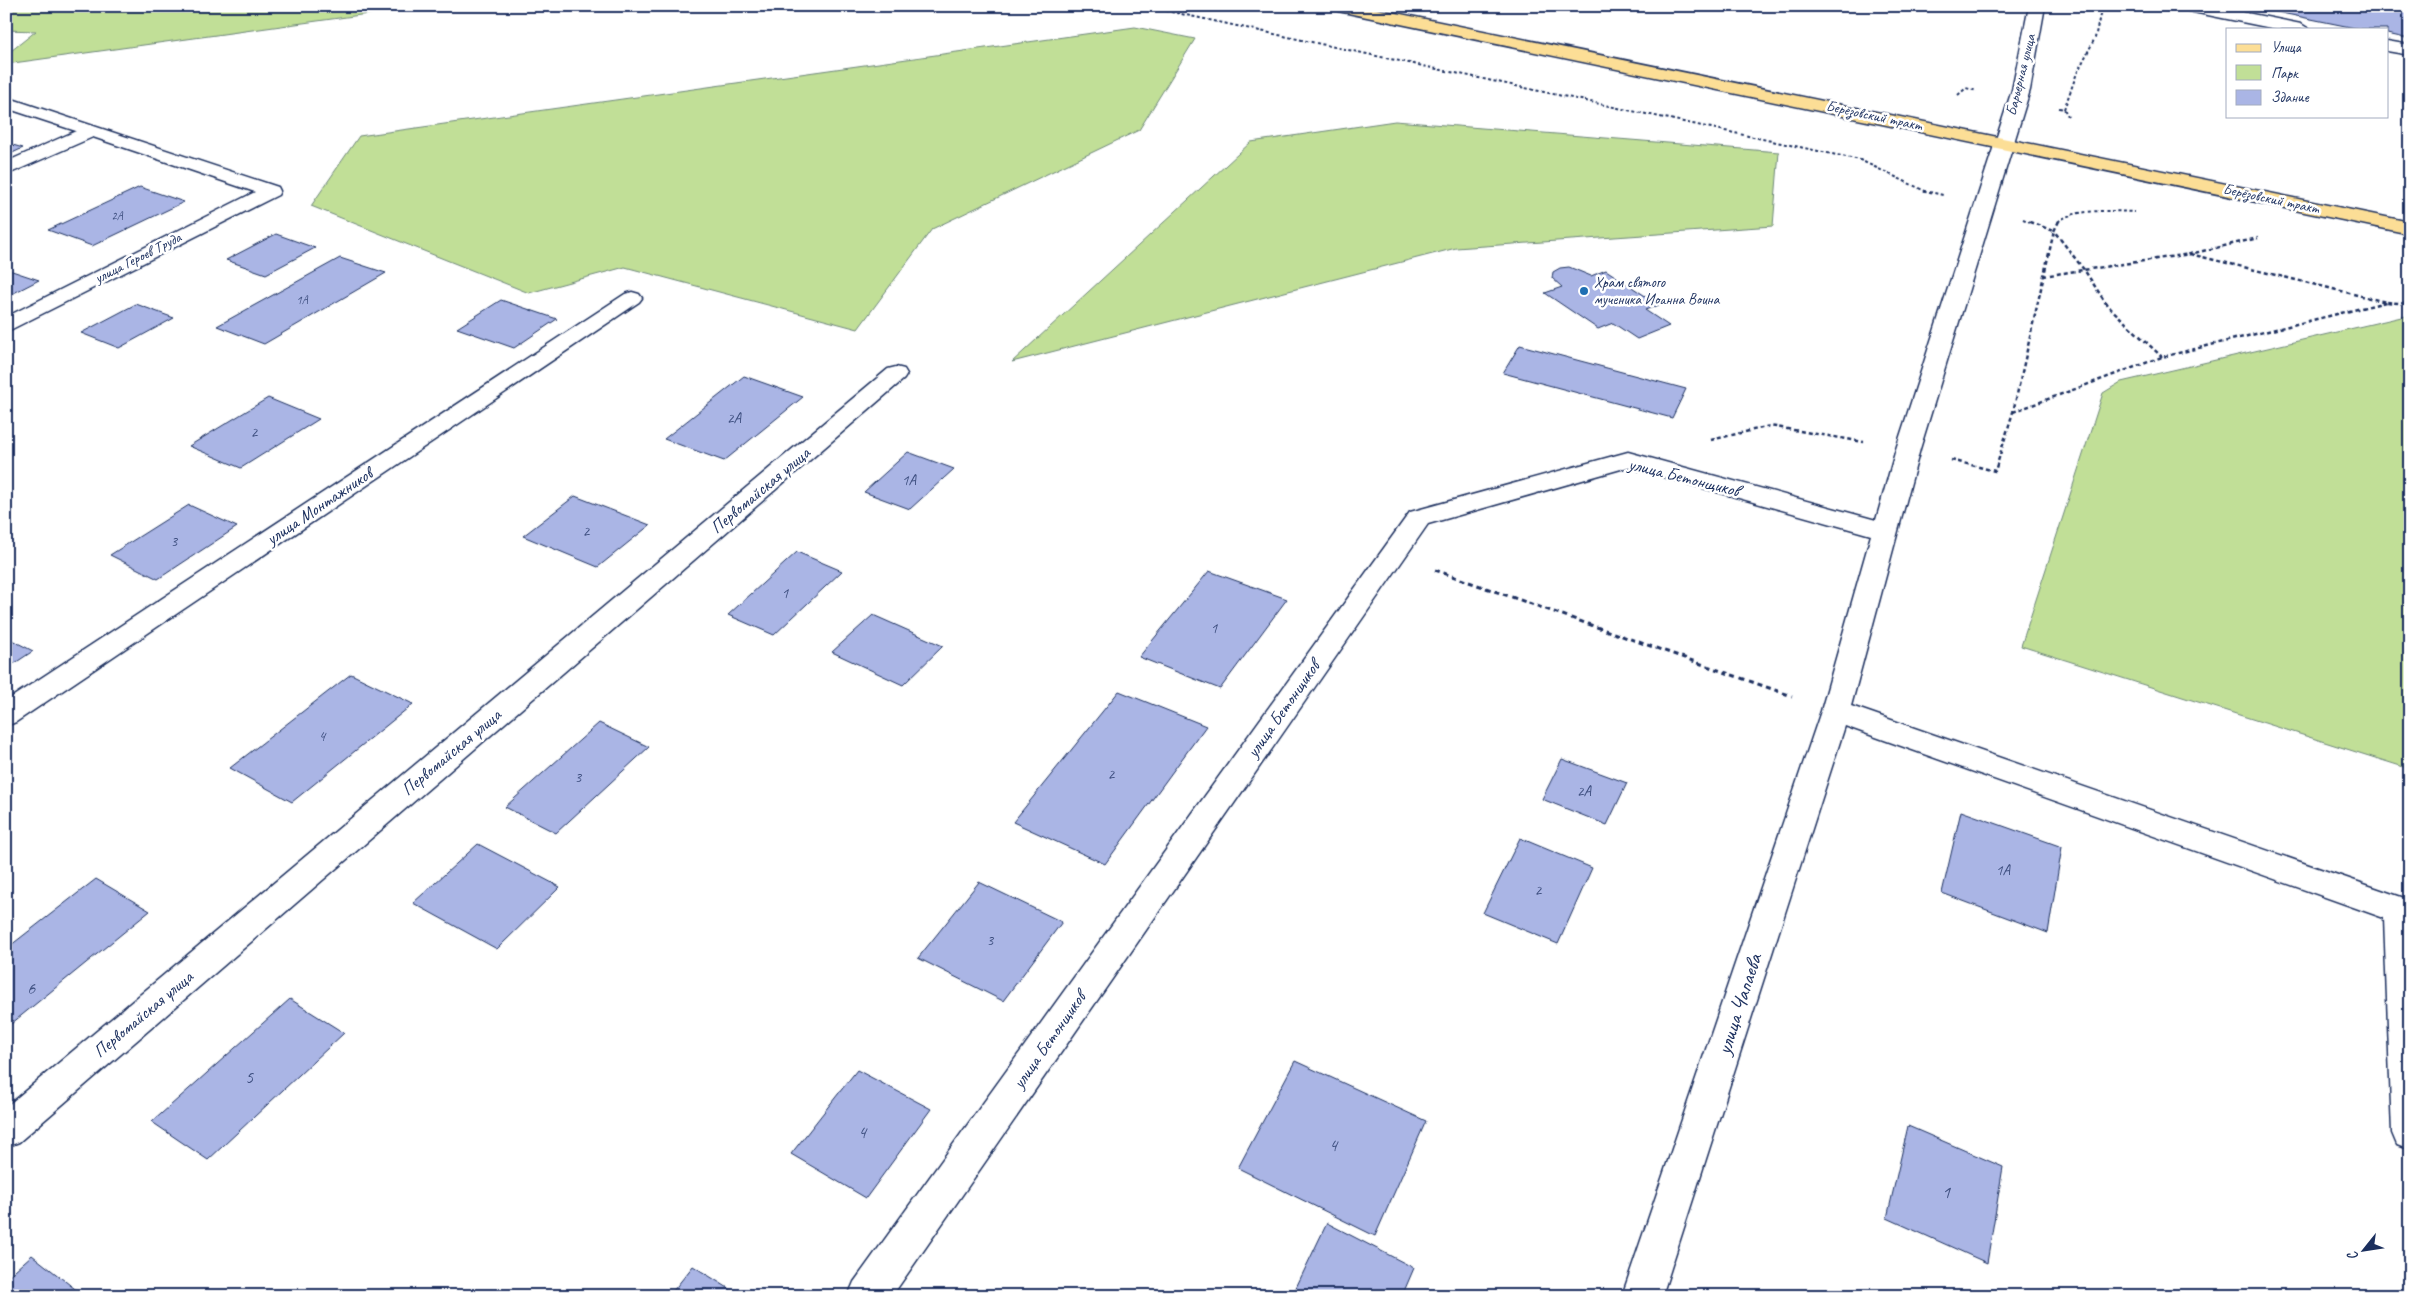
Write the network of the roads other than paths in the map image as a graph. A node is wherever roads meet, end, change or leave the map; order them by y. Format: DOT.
graph roads {
  1 [pos="1338,6"];
  2 [pos="2037,6"];
  3 [pos="2188,6"];
  4 [pos="2296,28"];
  5 [pos="2388,46"];
  6 [pos="2410,50"];
  7 [pos="6,102"];
  8 [pos="92,131"];
  9 [pos="2003,144"];
  10 [pos="6,169"];
  11 [pos="2410,228"];
  12 [pos="632,298"];
  13 [pos="6,326"];
  14 [pos="896,374"];
  15 [pos="1908,449"];
  16 [pos="1885,531"];
  17 [pos="1836,711"];
  18 [pos="6,715"];
  19 [pos="2405,912"];
  20 [pos="6,1130"];
  21 [pos="2410,1133"];
  22 [pos="868,1296"];
  23 [pos="1642,1296"];
  1 -- 9 [label="main road, Берёзовский тракт"];
  2 -- 9 [label="street, Барьерная улица"];
  3 -- 4 [label="street"];
  5 -- 6 [label="street"];
  7 -- 8 [label="street"];
  8 -- 10 [label="street"];
  8 -- 13 [label="street, улица Героев Труда"];
  9 -- 11 [label="main road, Берёзовский тракт"];
  9 -- 15 [label="street, Барьерная улица"];
  12 -- 18 [label="street, улица Монтажников"];
  14 -- 20 [label="street, Первомайская улица"];
  15 -- 16 [label="street, улица Чапаева"];
  16 -- 17 [label="street, улица Чапаева"];
  16 -- 22 [label="street, улица Бетонщиков"];
  17 -- 19 [label="street"];
  17 -- 23 [label="street, улица Чапаева"];
  19 -- 21 [label="street"];
}
